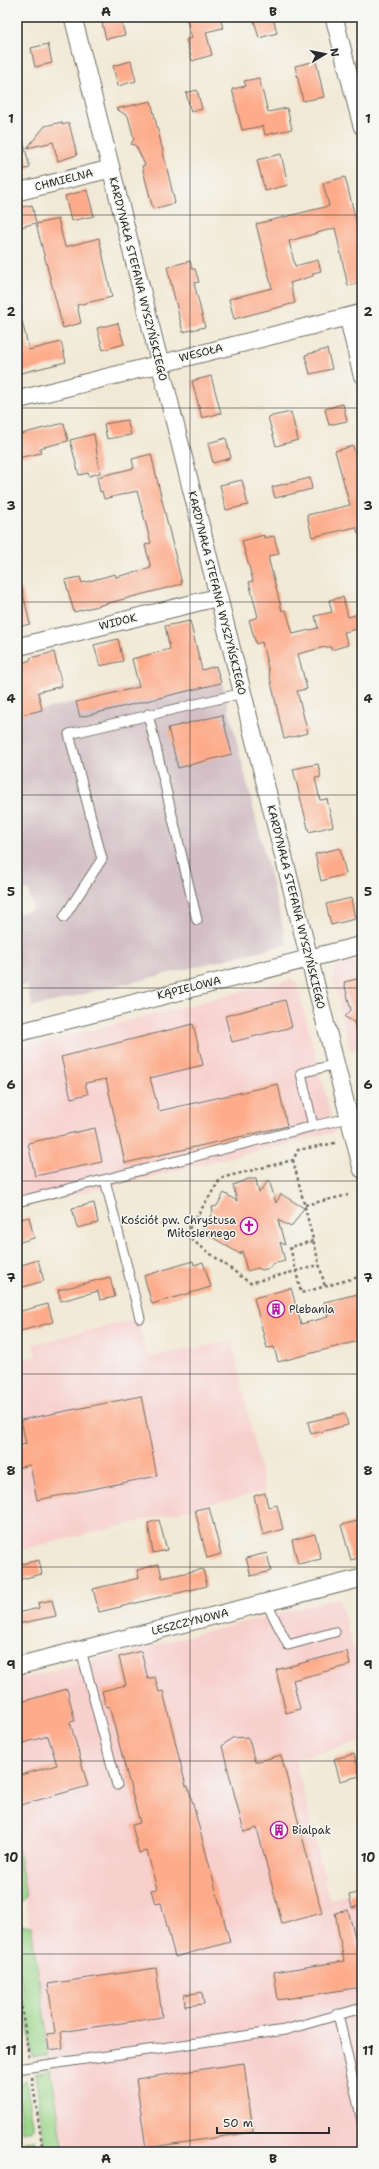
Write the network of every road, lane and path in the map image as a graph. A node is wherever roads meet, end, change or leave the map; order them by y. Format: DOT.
graph roads {
  1 [pos="73,17"];
  2 [pos="334,17"];
  3 [pos="362,126"];
  4 [pos="110,169"];
  5 [pos="17,192"];
  6 [pos="355,315"];
  7 [pos="160,363"];
  8 [pos="362,375"];
  9 [pos="17,400"];
  10 [pos="219,597"];
  11 [pos="17,647"];
  12 [pos="243,693"];
  13 [pos="148,714"];
  14 [pos="64,917"];
  15 [pos="197,920"];
  16 [pos="362,945"];
  17 [pos="309,958"];
  18 [pos="17,1033"];
  19 [pos="336,1064"];
  20 [pos="349,1118"];
  21 [pos="313,1126"];
  22 [pos="335,1143"];
  23 [pos="294,1160"];
  24 [pos="362,1169"];
  25 [pos="104,1180"];
  26 [pos="348,1195"];
  27 [pos="17,1202"];
  28 [pos="305,1205"];
  29 [pos="314,1241"];
  30 [pos="320,1265"];
  31 [pos="296,1271"];
  32 [pos="362,1276"];
  33 [pos="325,1286"];
  34 [pos="140,1318"];
  35 [pos="362,1578"];
  36 [pos="266,1602"];
  37 [pos="335,1632"];
  38 [pos="81,1650"];
  39 [pos="17,1666"];
  40 [pos="117,1785"];
  41 [pos="362,2008"];
  42 [pos="338,2014"];
  43 [pos="17,2069"];
  44 [pos="362,2121"];
  1 -- 4 [label="street, KARDYNAŁA STEFANA WYSZYŃSKIEGO"];
  2 -- 3 [label="street"];
  4 -- 5 [label="street, CHMIELNA"];
  4 -- 7 [label="street, KARDYNAŁA STEFANA WYSZYŃSKIEGO"];
  6 -- 7 [label="street, WESOŁA"];
  6 -- 8 [label="street"];
  7 -- 9 [label="street, WESOŁA"];
  7 -- 10 [label="street, KARDYNAŁA STEFANA WYSZYŃSKIEGO"];
  10 -- 11 [label="street, WIDOK"];
  10 -- 12 [label="street, KARDYNAŁA STEFANA WYSZYŃSKIEGO"];
  12 -- 13 [label="lane"];
  12 -- 17 [label="street, KARDYNAŁA STEFANA WYSZYŃSKIEGO"];
  13 -- 14 [label="lane"];
  13 -- 15 [label="lane"];
  16 -- 17 [label="street, KĄPIELOWA"];
  17 -- 18 [label="street, KĄPIELOWA"];
  17 -- 19 [label="street, KARDYNAŁA STEFANA WYSZYŃSKIEGO"];
  19 -- 20 [label="street, KARDYNAŁA STEFANA WYSZYŃSKIEGO"];
  19 -- 21 [label="lane"];
  20 -- 21 [label="lane"];
  20 -- 24 [label="street, KARDYNAŁA STEFANA WYSZYŃSKIEGO"];
  21 -- 25 [label="lane"];
  22 -- 23 [label="path"];
  23 -- 28 [label="path"];
  23 -- 31 [label="path"];
  25 -- 27 [label="lane"];
  25 -- 34 [label="lane"];
  26 -- 28 [label="path"];
  28 -- 29 [label="path"];
  29 -- 30 [label="path"];
  29 -- 31 [label="path"];
  30 -- 31 [label="path"];
  30 -- 33 [label="path"];
  31 -- 33 [label="path"];
  32 -- 33 [label="path"];
  35 -- 36 [label="street, LESZCZYNOWA"];
  36 -- 37 [label="lane"];
  36 -- 38 [label="street, LESZCZYNOWA"];
  38 -- 39 [label="street, LESZCZYNOWA"];
  38 -- 40 [label="lane"];
  41 -- 42 [label="lane"];
  42 -- 43 [label="lane"];
  42 -- 44 [label="lane"];
}
